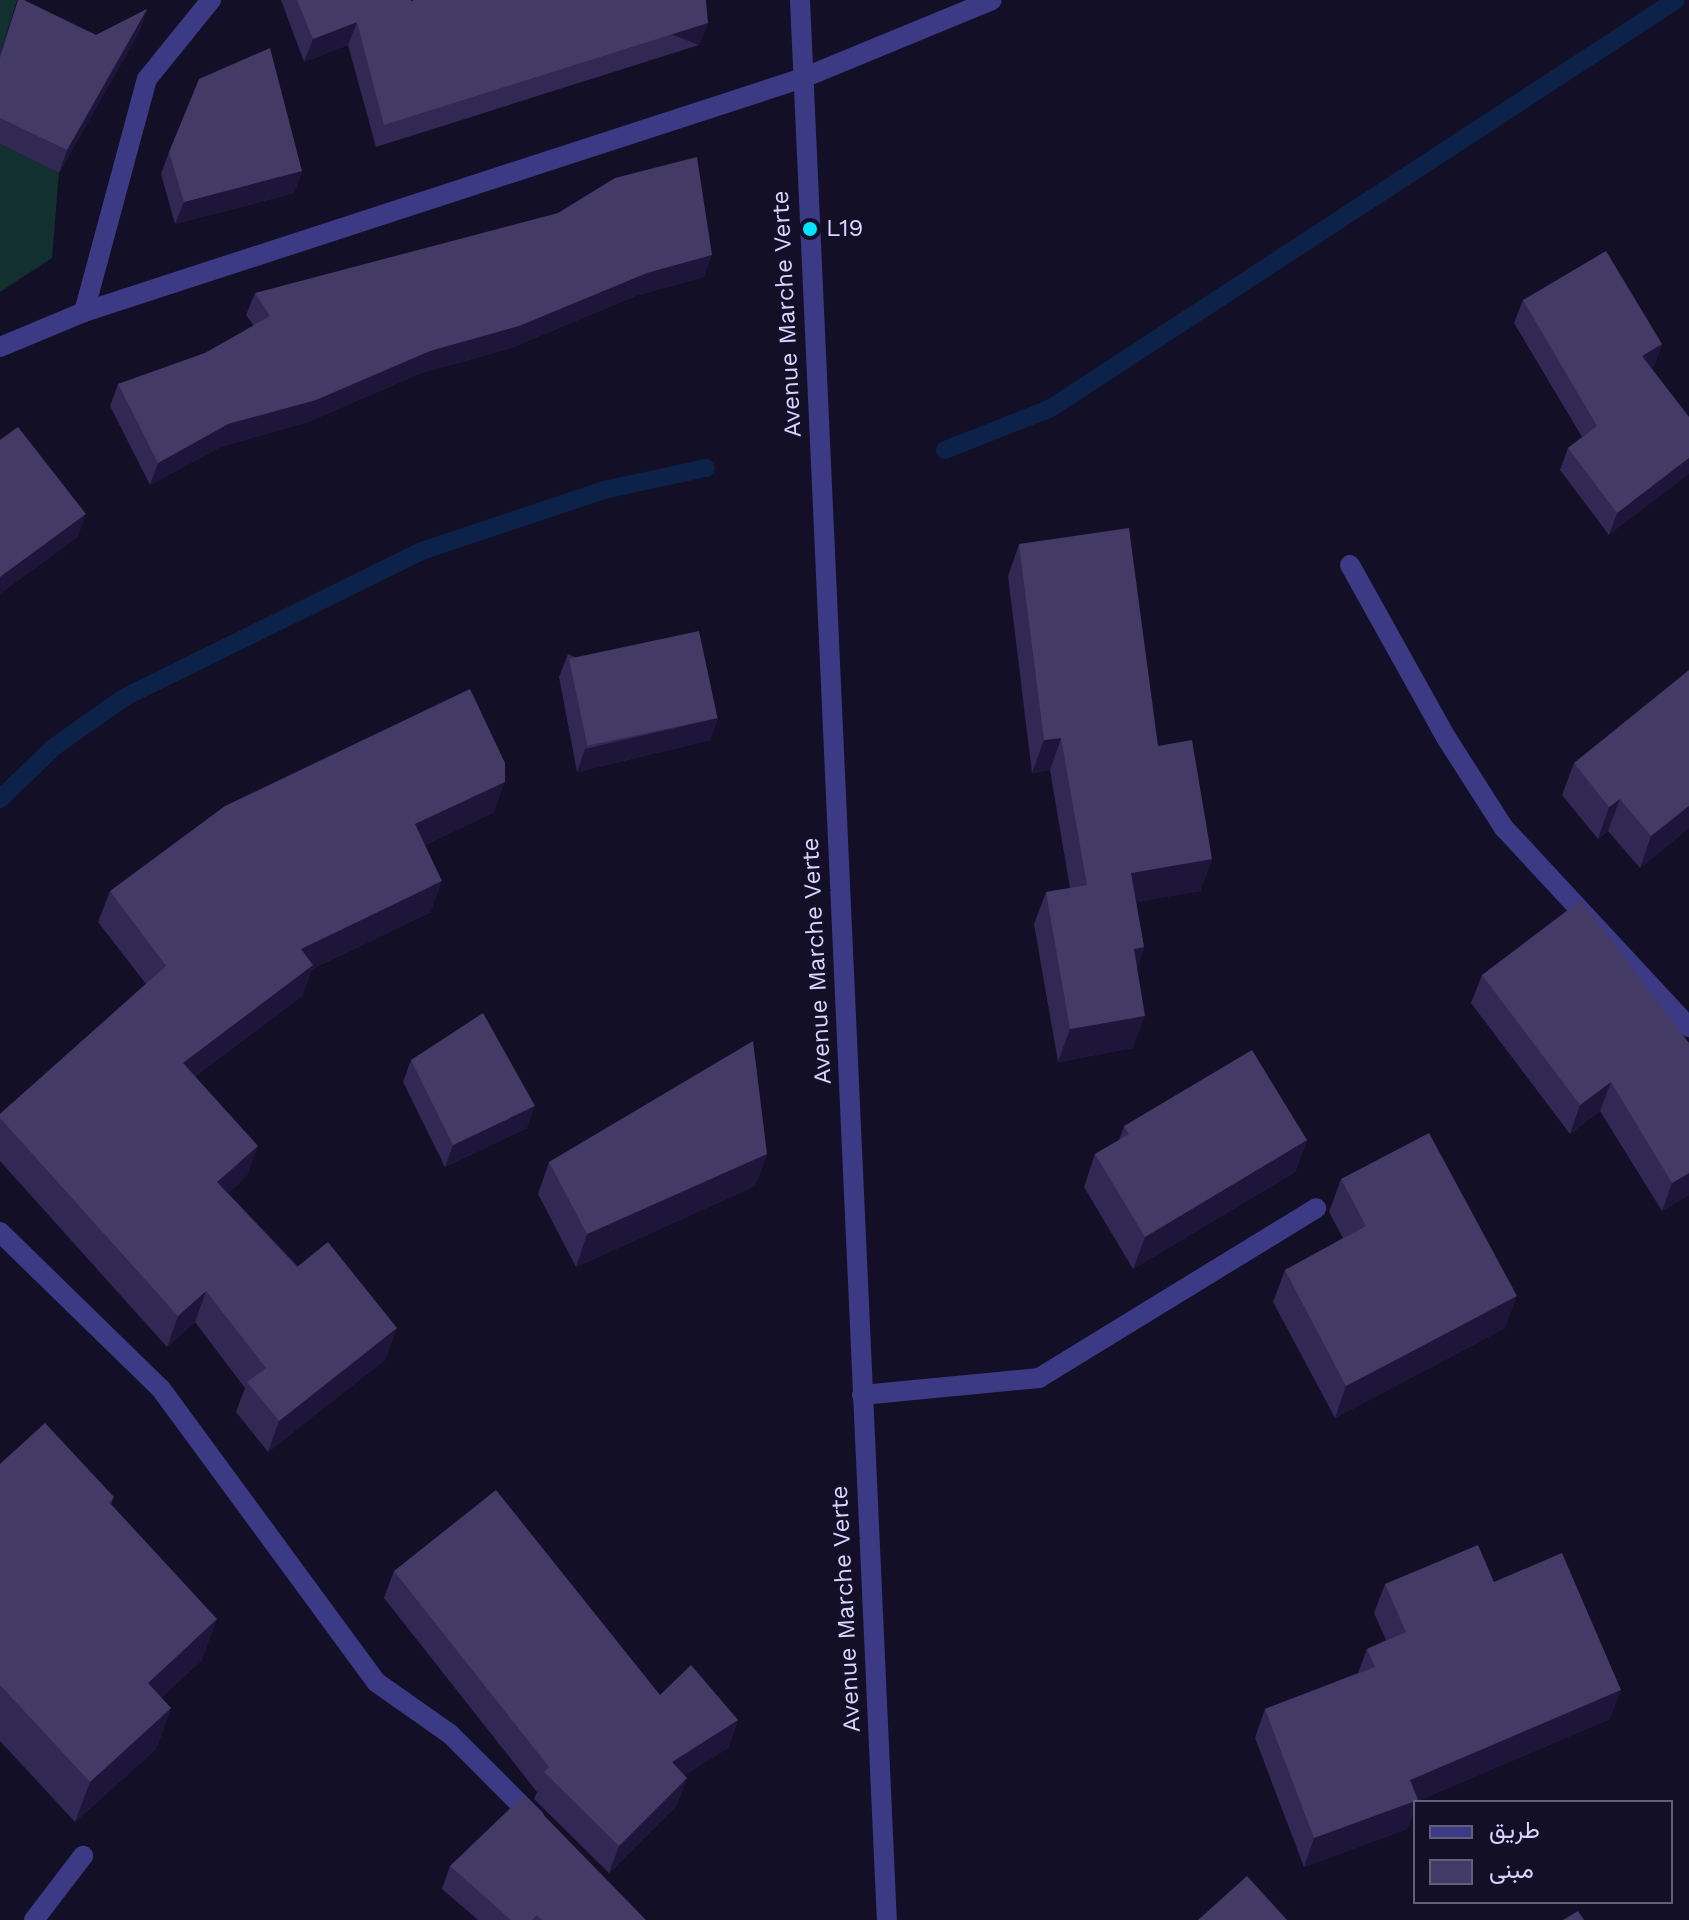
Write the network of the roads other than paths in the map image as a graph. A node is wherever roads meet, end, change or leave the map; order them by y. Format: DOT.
graph roads {
  1 [pos="211,0"];
  2 [pos="800,0"];
  3 [pos="992,0"];
  4 [pos="803,78"];
  5 [pos="84,312"];
  6 [pos="0,347"];
  7 [pos="1350,565"];
  8 [pos="1689,1027"];
  9 [pos="1316,1208"];
  10 [pos="0,1232"];
  11 [pos="862,1395"];
  12 [pos="549,1833"];
  13 [pos="83,1856"];
  14 [pos="34,1920"];
  15 [pos="887,1920"];
  1 -- 5 [label="street"];
  2 -- 4 [label="street, Avenue Marche Verte"];
  3 -- 4 [label="street"];
  4 -- 5 [label="street"];
  4 -- 11 [label="street, Avenue Marche Verte"];
  5 -- 6 [label="street"];
  7 -- 8 [label="street"];
  9 -- 11 [label="street"];
  10 -- 12 [label="street"];
  11 -- 15 [label="street, Avenue Marche Verte"];
  13 -- 14 [label="street"];
}
